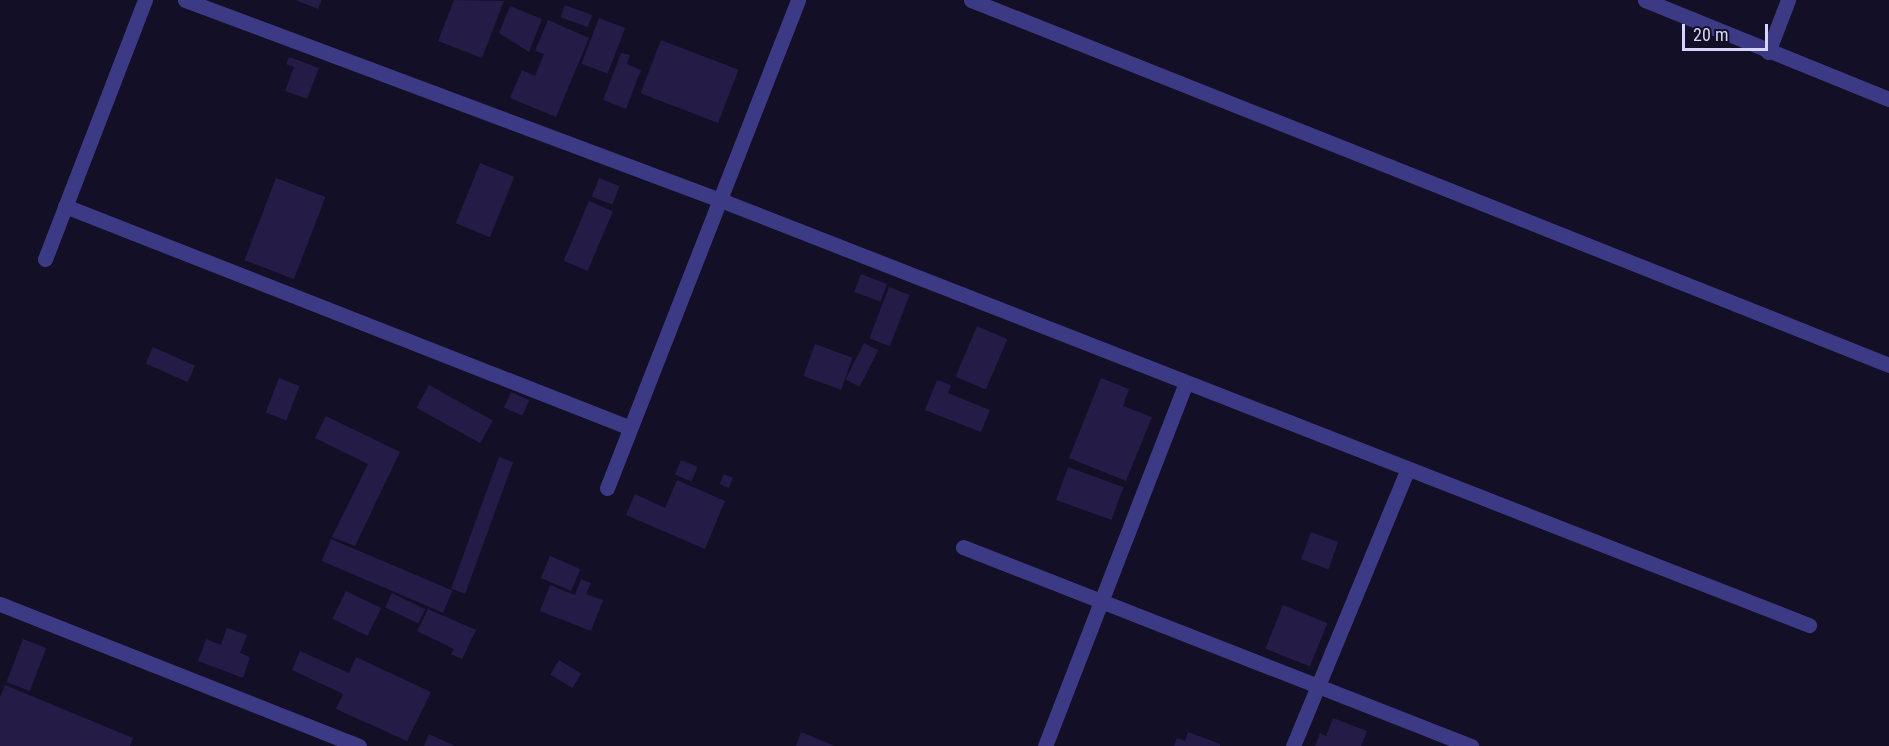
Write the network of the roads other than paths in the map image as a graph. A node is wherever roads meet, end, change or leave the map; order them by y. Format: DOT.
graph roads {
  1 [pos="145,0"];
  2 [pos="185,0"];
  3 [pos="798,0"];
  4 [pos="971,0"];
  5 [pos="1645,0"];
  6 [pos="1788,0"];
  7 [pos="1767,52"];
  8 [pos="1889,99"];
  9 [pos="723,201"];
  10 [pos="65,206"];
  11 [pos="45,259"];
  12 [pos="1889,365"];
  13 [pos="1186,382"];
  14 [pos="628,427"];
  15 [pos="1408,469"];
  16 [pos="607,488"];
  17 [pos="963,547"];
  18 [pos="1102,602"];
  19 [pos="0,604"];
  20 [pos="1809,625"];
  21 [pos="1316,686"];
  22 [pos="359,746"];
  23 [pos="1045,746"];
  24 [pos="1293,746"];
  25 [pos="1471,746"];
  1 -- 10 [label="street"];
  2 -- 9 [label="street"];
  3 -- 9 [label="street"];
  4 -- 12 [label="street"];
  5 -- 7 [label="street"];
  6 -- 7 [label="street"];
  7 -- 8 [label="street"];
  9 -- 13 [label="street"];
  9 -- 14 [label="street"];
  10 -- 11 [label="street"];
  10 -- 14 [label="street"];
  13 -- 15 [label="street"];
  13 -- 18 [label="street"];
  14 -- 16 [label="street"];
  15 -- 20 [label="street"];
  15 -- 21 [label="street"];
  17 -- 18 [label="street"];
  18 -- 21 [label="street"];
  18 -- 23 [label="street"];
  19 -- 22 [label="street"];
  21 -- 24 [label="street"];
  21 -- 25 [label="street"];
}
